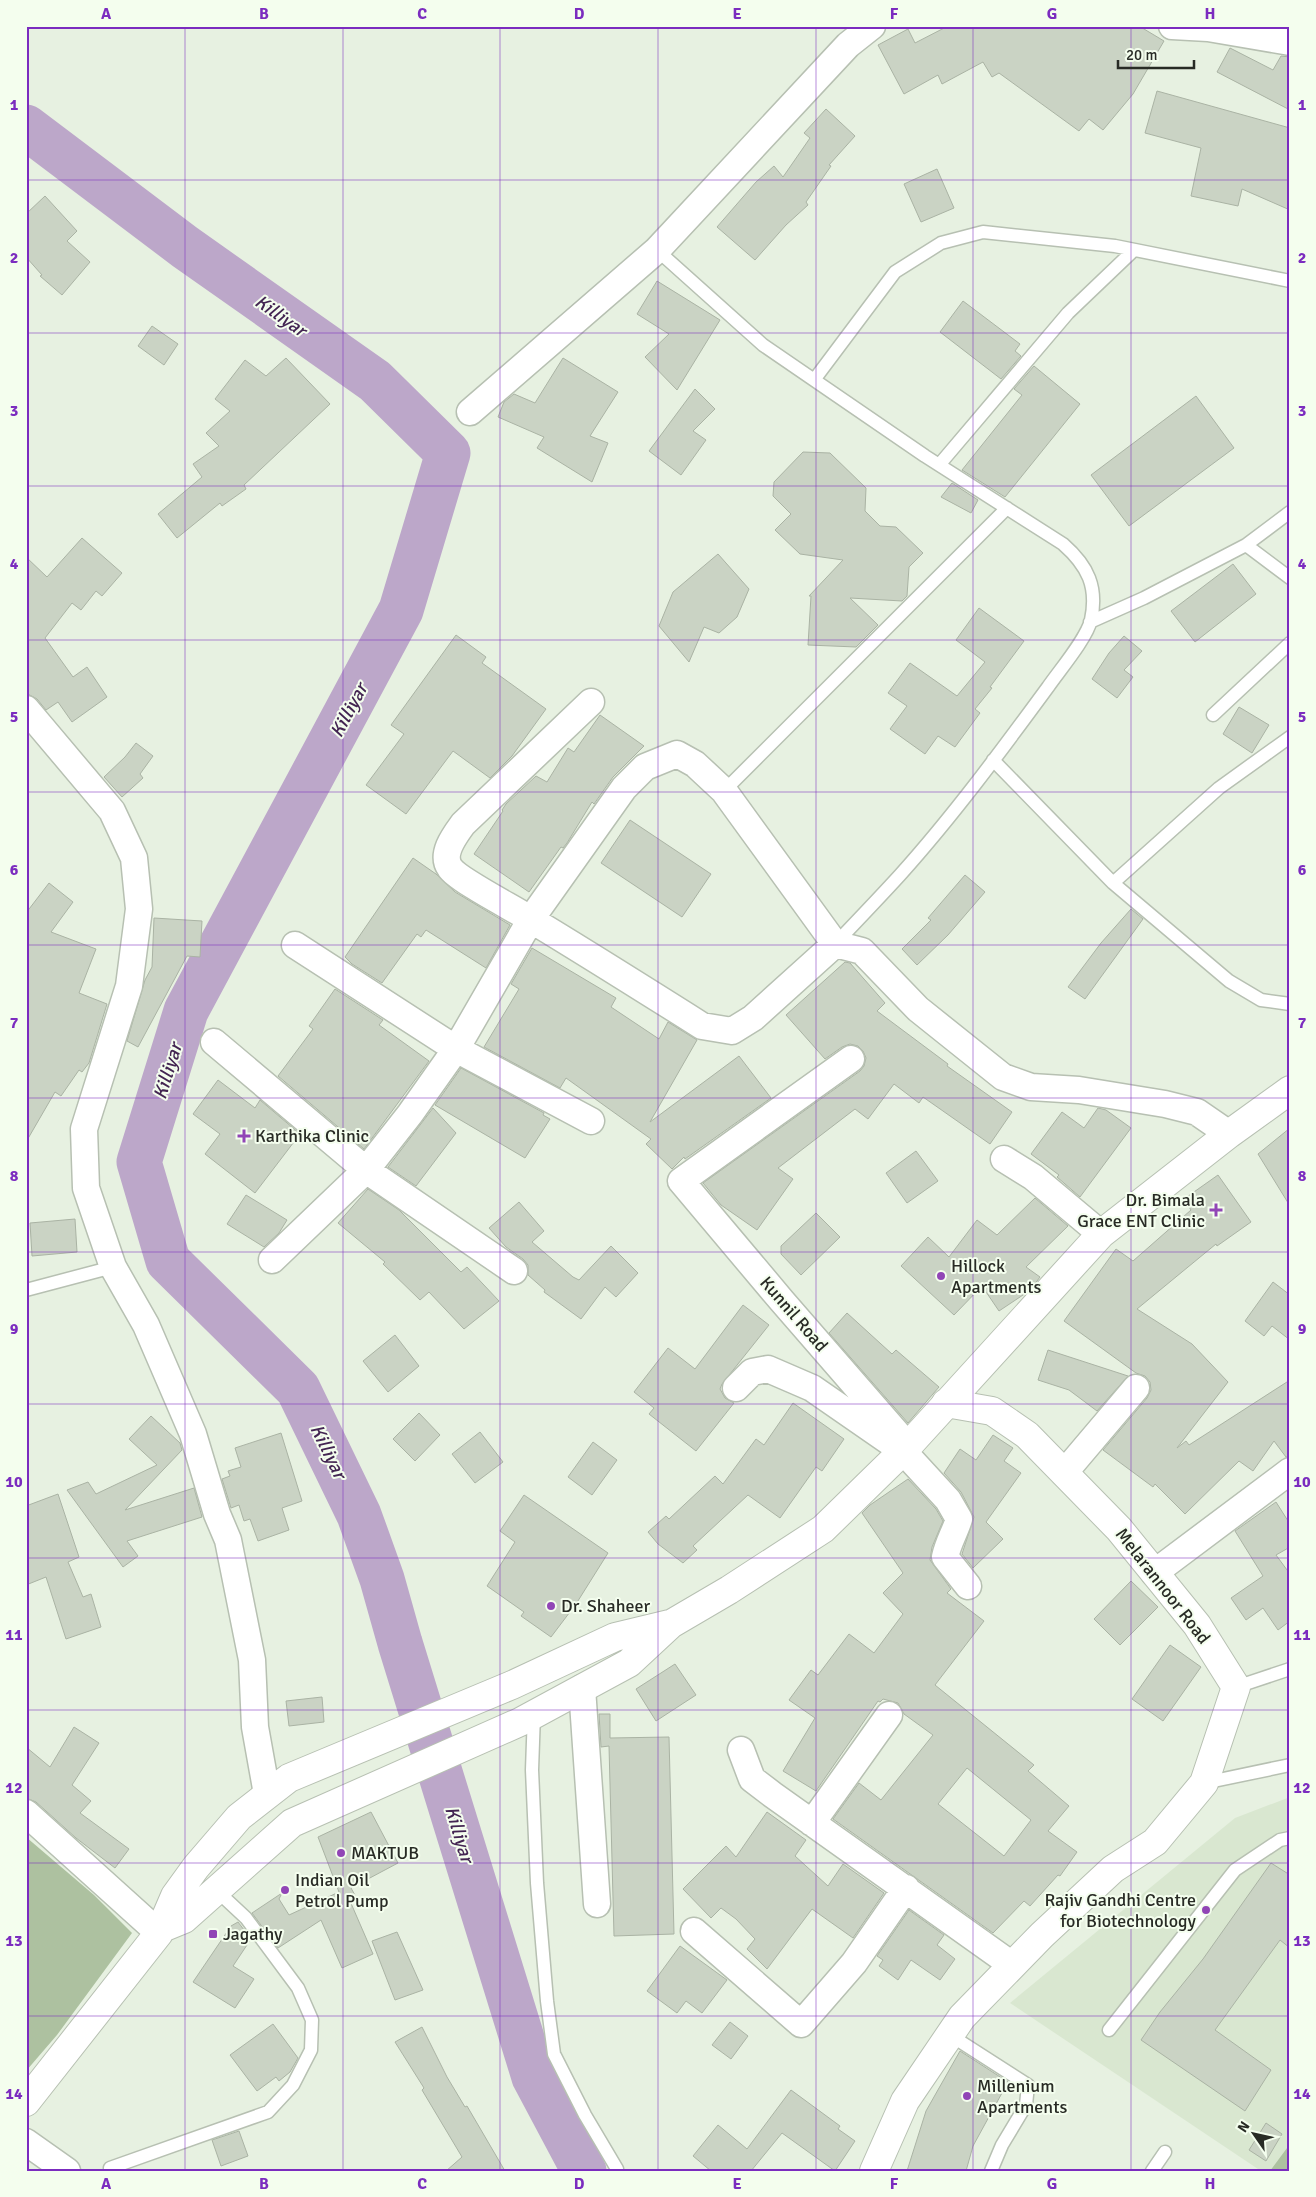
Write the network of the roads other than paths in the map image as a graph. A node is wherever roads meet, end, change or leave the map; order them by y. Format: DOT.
graph roads {
  1 [pos="872,26"];
  2 [pos="1172,26"];
  3 [pos="1290,42"];
  4 [pos="657,250"];
  5 [pos="1134,250"];
  6 [pos="1290,281"];
  7 [pos="814,380"];
  8 [pos="470,412"];
  9 [pos="939,464"];
  10 [pos="1007,508"];
  11 [pos="1290,512"];
  12 [pos="1246,545"];
  13 [pos="1290,578"];
  14 [pos="1090,622"];
  15 [pos="1290,643"];
  16 [pos="591,702"];
  17 [pos="26,709"];
  18 [pos="1213,715"];
  19 [pos="1290,737"];
  20 [pos="993,760"];
  21 [pos="724,791"];
  22 [pos="1113,882"];
  23 [pos="531,919"];
  24 [pos="835,944"];
  25 [pos="295,945"];
  26 [pos="1290,1004"];
  27 [pos="214,1042"];
  28 [pos="456,1049"];
  29 [pos="851,1059"];
  30 [pos="1290,1090"];
  31 [pos="591,1121"];
  32 [pos="1229,1134"];
  33 [pos="1004,1159"];
  34 [pos="366,1170"];
  35 [pos="1101,1234"];
  36 [pos="272,1260"];
  37 [pos="113,1267"];
  38 [pos="514,1271"];
  39 [pos="26,1290"];
  40 [pos="736,1388"];
  41 [pos="1136,1388"];
  42 [pos="946,1403"];
  43 [pos="906,1449"];
  44 [pos="1290,1471"];
  45 [pos="1064,1474"];
  46 [pos="1154,1573"];
  47 [pos="968,1586"];
  48 [pos="671,1624"];
  49 [pos="1290,1669"];
  50 [pos="1236,1687"];
  51 [pos="582,1688"];
  52 [pos="889,1715"];
  53 [pos="527,1718"];
  54 [pos="741,1750"];
  55 [pos="1290,1765"];
  56 [pos="1204,1783"];
  57 [pos="267,1794"];
  58 [pos="26,1813"];
  59 [pos="812,1823"];
  60 [pos="1290,1838"];
  61 [pos="906,1888"];
  62 [pos="216,1890"];
  63 [pos="597,1904"];
  64 [pos="160,1930"];
  65 [pos="694,1931"];
  66 [pos="1012,1966"];
  67 [pos="1109,2030"];
  68 [pos="950,2035"];
  69 [pos="26,2102"];
  70 [pos="26,2142"];
  71 [pos="1165,2152"];
  72 [pos="110,2168"];
  73 [pos="618,2169"];
  74 [pos="67,2171"];
  75 [pos="874,2171"];
  76 [pos="991,2171"];
  77 [pos="1152,2171"];
  1 -- 4 [label="street"];
  2 -- 3 [label="street"];
  4 -- 7 [label="lane"];
  4 -- 8 [label="street"];
  5 -- 6 [label="lane"];
  5 -- 7 [label="lane"];
  5 -- 9 [label="lane"];
  7 -- 9 [label="lane"];
  9 -- 10 [label="lane"];
  10 -- 14 [label="lane"];
  10 -- 21 [label="lane"];
  11 -- 12 [label="lane"];
  12 -- 13 [label="lane"];
  12 -- 14 [label="lane"];
  14 -- 20 [label="lane"];
  15 -- 18 [label="lane"];
  16 -- 23 [label="street"];
  17 -- 37 [label="street"];
  19 -- 22 [label="lane"];
  20 -- 22 [label="lane"];
  20 -- 24 [label="lane"];
  21 -- 23 [label="street"];
  21 -- 24 [label="street"];
  22 -- 26 [label="lane"];
  23 -- 24 [label="street"];
  23 -- 28 [label="street"];
  24 -- 32 [label="street"];
  25 -- 28 [label="street"];
  27 -- 34 [label="street"];
  28 -- 31 [label="street"];
  28 -- 34 [label="street"];
  29 -- 43 [label="street, Kunnil Road"];
  30 -- 32 [label="main road"];
  32 -- 35 [label="main road"];
  33 -- 35 [label="street"];
  34 -- 36 [label="street"];
  34 -- 38 [label="street"];
  35 -- 42 [label="main road"];
  37 -- 39 [label="lane"];
  37 -- 57 [label="street"];
  40 -- 43 [label="street"];
  41 -- 45 [label="street"];
  42 -- 43 [label="main road"];
  42 -- 45 [label="main road, Melarannoor Road"];
  43 -- 47 [label="street"];
  43 -- 48 [label="main road"];
  44 -- 46 [label="street"];
  45 -- 46 [label="main road, Melarannoor Road"];
  46 -- 50 [label="main road, Melarannoor Road"];
  48 -- 51 [label="main road"];
  48 -- 57 [label="main road"];
  49 -- 50 [label="lane"];
  50 -- 56 [label="main road"];
  51 -- 53 [label="main road"];
  51 -- 63 [label="street"];
  52 -- 59 [label="street"];
  53 -- 62 [label="main road"];
  53 -- 73 [label="lane"];
  54 -- 59 [label="street"];
  55 -- 56 [label="lane"];
  56 -- 66 [label="main road"];
  57 -- 64 [label="main road"];
  58 -- 64 [label="street"];
  59 -- 61 [label="street"];
  60 -- 67 [label="lane"];
  61 -- 65 [label="street"];
  61 -- 66 [label="street"];
  62 -- 64 [label="main road"];
  62 -- 72 [label="lane"];
  64 -- 69 [label="main road"];
  66 -- 68 [label="main road"];
  68 -- 75 [label="main road"];
  68 -- 76 [label="lane"];
  70 -- 74 [label="street"];
  71 -- 77 [label="lane"];
}
